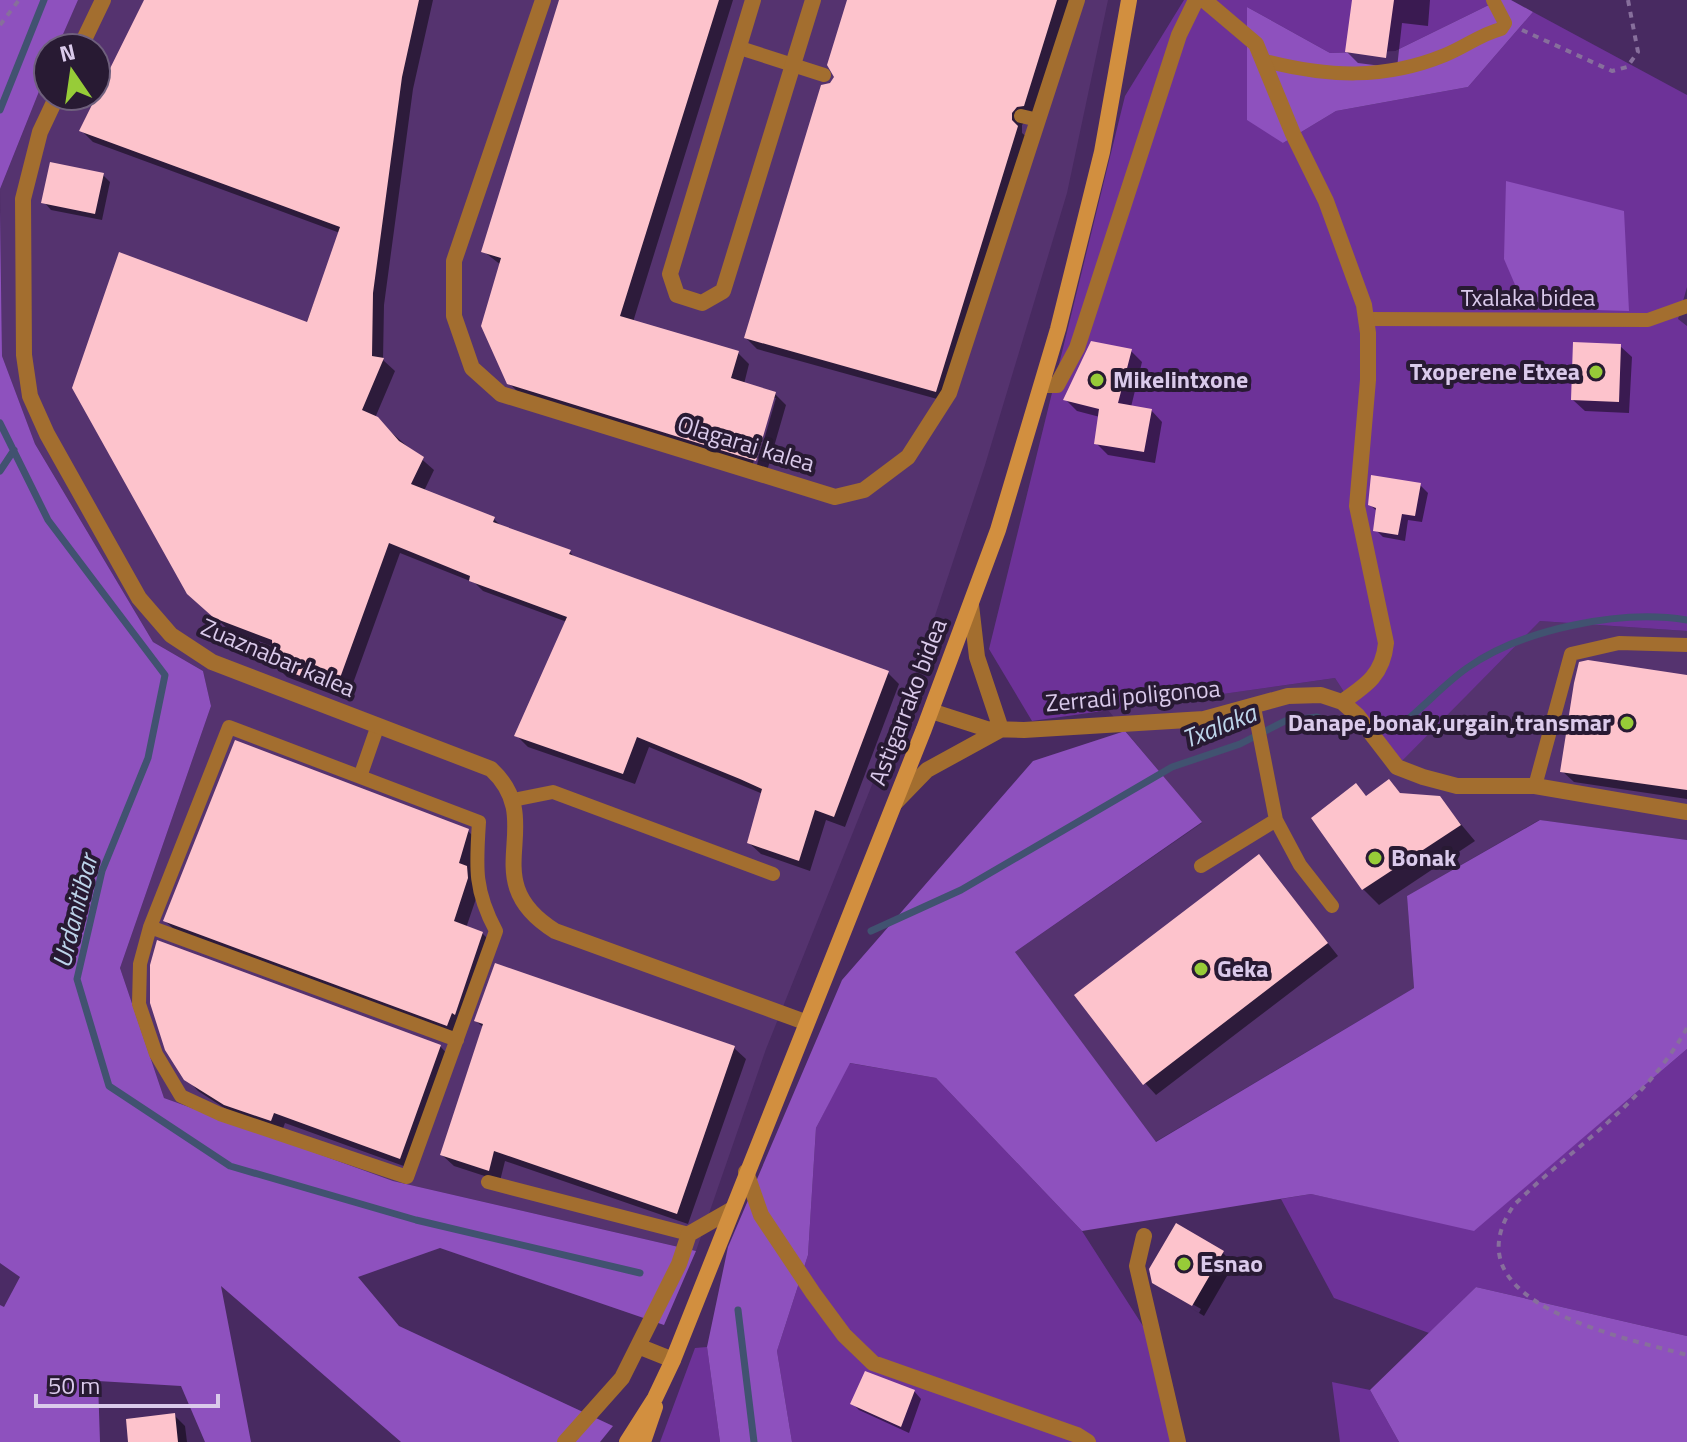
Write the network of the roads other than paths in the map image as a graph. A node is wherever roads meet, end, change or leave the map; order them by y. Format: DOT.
graph roads {
  1 [pos="103,0"];
  2 [pos="543,0"];
  3 [pos="753,0"];
  4 [pos="813,0"];
  5 [pos="1077,0"];
  6 [pos="1129,0"];
  7 [pos="1196,0"];
  8 [pos="1204,0"];
  9 [pos="1493,0"];
  10 [pos="88,32"];
  11 [pos="740,48"];
  12 [pos="1265,61"];
  13 [pos="793,65"];
  14 [pos="824,75"];
  15 [pos="49,112"];
  16 [pos="1687,306"];
  17 [pos="1366,319"];
  18 [pos="1042,385"];
  19 [pos="971,605"];
  20 [pos="1687,645"];
  21 [pos="1342,702"];
  22 [pos="931,711"];
  23 [pos="1256,715"];
  24 [pos="1001,729"];
  25 [pos="376,732"];
  26 [pos="361,774"];
  27 [pos="1535,786"];
  28 [pos="894,804"];
  29 [pos="515,808"];
  30 [pos="1687,812"];
  31 [pos="1276,820"];
  32 [pos="1201,866"];
  33 [pos="773,874"];
  34 [pos="1332,906"];
  35 [pos="150,927"];
  36 [pos="805,1022"];
  37 [pos="457,1040"];
  38 [pos="746,1172"];
  39 [pos="488,1182"];
  40 [pos="731,1210"];
  41 [pos="689,1234"];
  42 [pos="1144,1236"];
  43 [pos="638,1346"];
  44 [pos="673,1360"];
  45 [pos="655,1398"];
  46 [pos="565,1442"];
  47 [pos="627,1442"];
  48 [pos="643,1442"];
  49 [pos="1088,1442"];
  50 [pos="1178,1442"];
  1 -- 10 [label="street"];
  2 -- 5 [label="street, Olagarai kalea"];
  3 -- 11 [label="street"];
  4 -- 13 [label="street"];
  6 -- 18 [label="main road, Astigarrako bidea"];
  7 -- 18 [label="street"];
  8 -- 12 [label="street"];
  9 -- 12 [label="lane"];
  11 -- 13 [label="lane"];
  11 -- 13 [label="street"];
  12 -- 17 [label="street"];
  13 -- 14 [label="lane"];
  15 -- 25 [label="street, Zuaznabar kalea"];
  16 -- 17 [label="lane, Txalaka bidea"];
  17 -- 21 [label="street"];
  18 -- 19 [label="main road, Astigarrako bidea"];
  19 -- 22 [label="main road, Astigarrako bidea"];
  19 -- 24 [label="street"];
  20 -- 27 [label="lane"];
  21 -- 23 [label="street, Zerradi poligonoa"];
  21 -- 27 [label="street"];
  22 -- 24 [label="street, Zerradi poligonoa"];
  22 -- 28 [label="main road, Astigarrako bidea"];
  23 -- 24 [label="street, Zerradi poligonoa"];
  23 -- 31 [label="lane"];
  24 -- 28 [label="street"];
  25 -- 26 [label="lane"];
  25 -- 29 [label="street, Zuaznabar kalea"];
  26 -- 35 [label="lane"];
  26 -- 37 [label="lane"];
  27 -- 30 [label="street"];
  28 -- 36 [label="main road, Astigarrako bidea"];
  29 -- 33 [label="lane"];
  29 -- 36 [label="street"];
  31 -- 32 [label="lane"];
  31 -- 34 [label="lane"];
  35 -- 37 [label="lane"];
  35 -- 37 [label="lane"];
  36 -- 38 [label="main road, Astigarrako bidea"];
  38 -- 40 [label="main road, Astigarrako bidea"];
  38 -- 49 [label="street"];
  39 -- 41 [label="lane"];
  40 -- 41 [label="street"];
  40 -- 44 [label="main road, Astigarrako bidea"];
  41 -- 43 [label="street"];
  42 -- 50 [label="street"];
  43 -- 44 [label="street"];
  43 -- 46 [label="street"];
  44 -- 45 [label="main road, Astigarrako bidea"];
  45 -- 47 [label="main road, Astigarrako bidea"];
  45 -- 48 [label="main road, Astigarrako bidea"];
}
